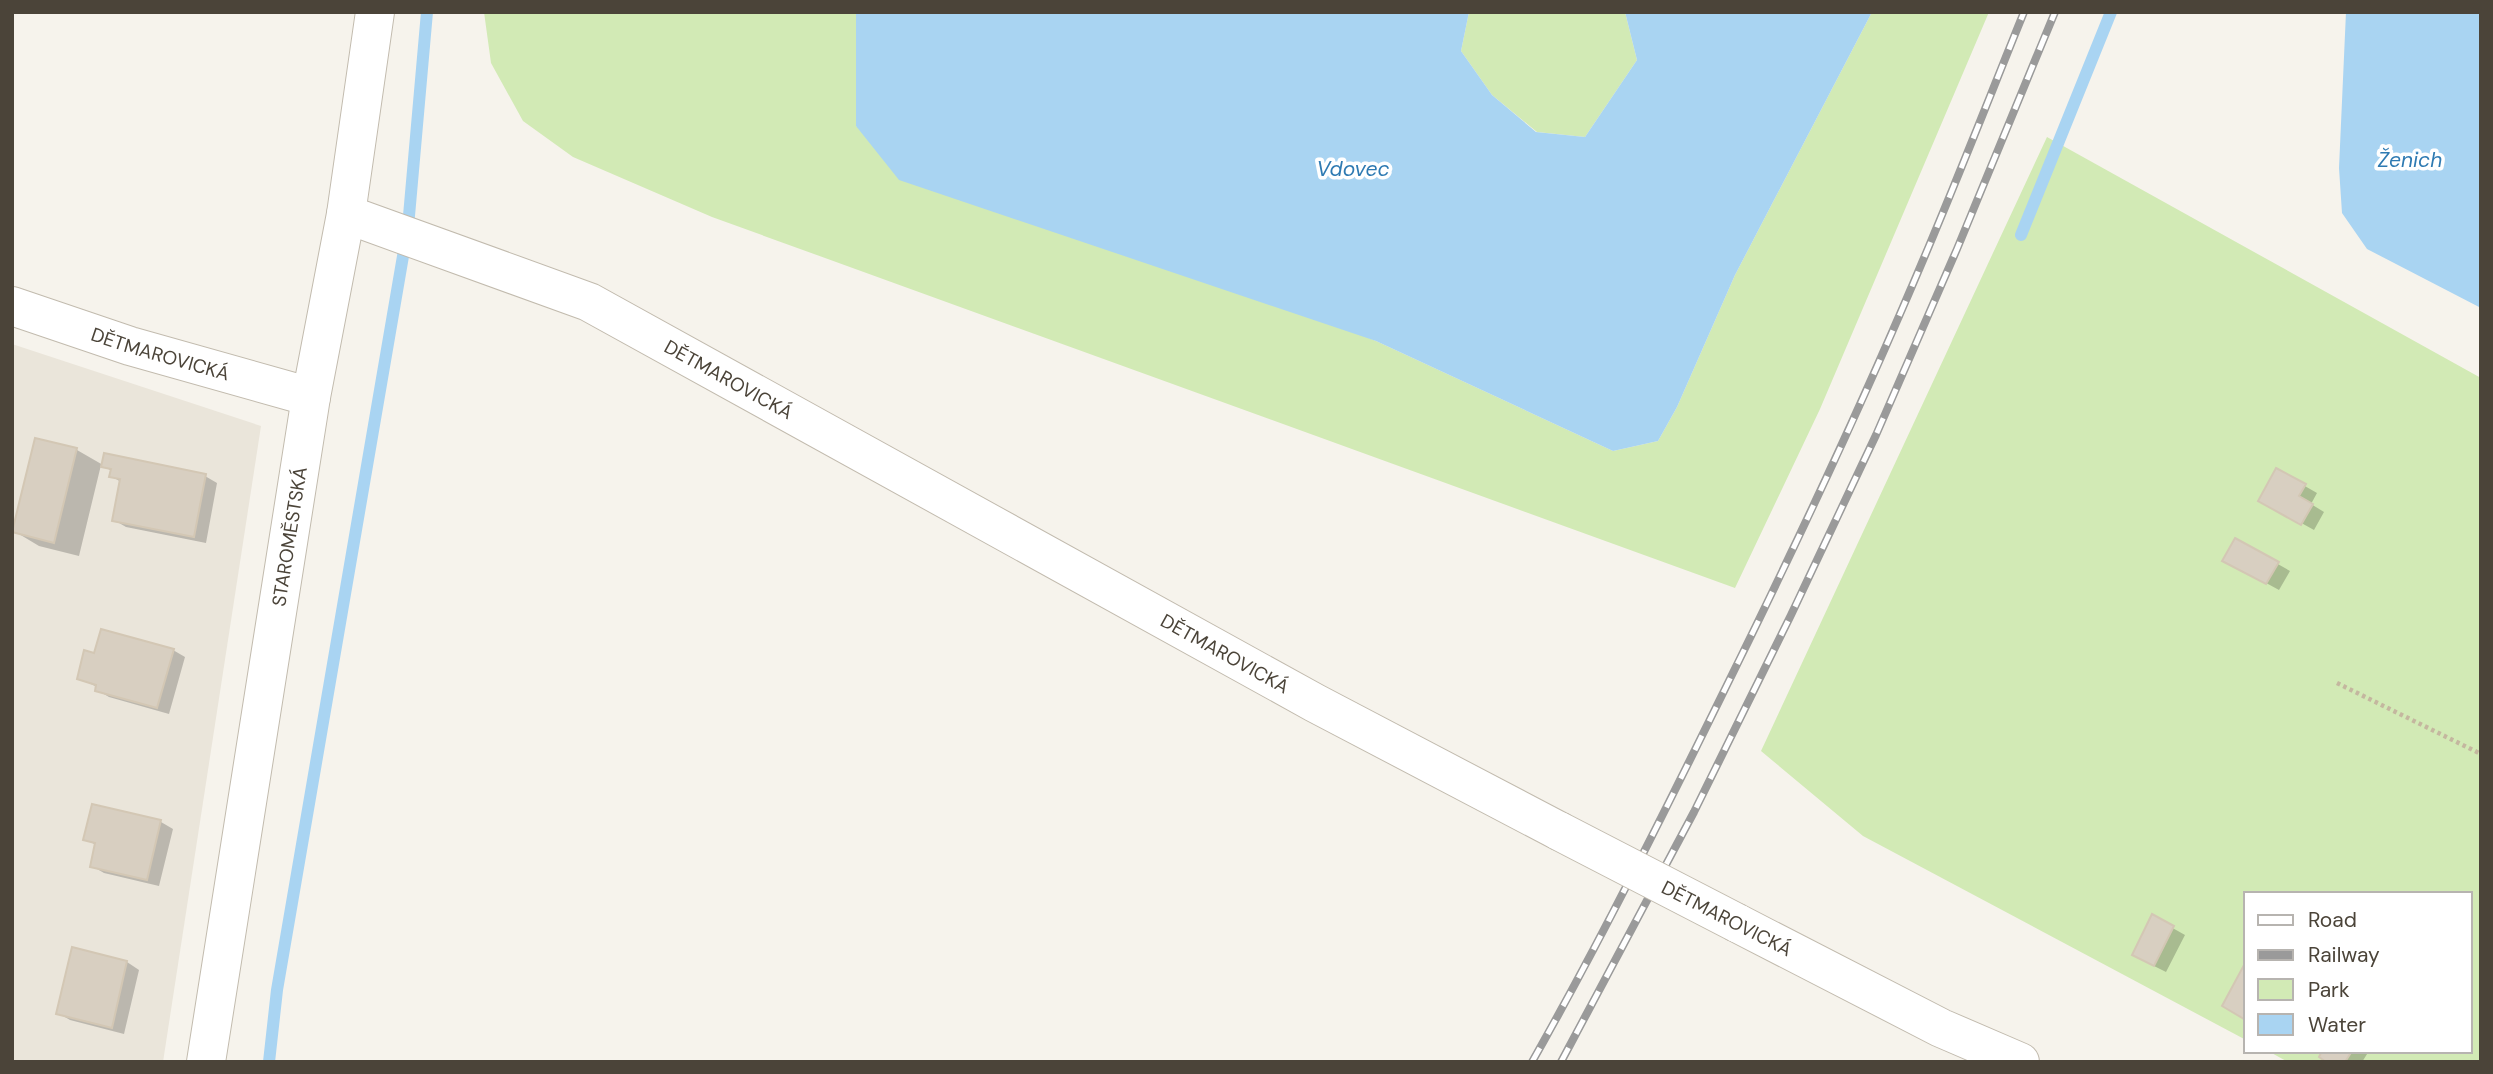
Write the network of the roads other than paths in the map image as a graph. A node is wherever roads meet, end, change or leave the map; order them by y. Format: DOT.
graph roads {
  1 [pos="375,12"];
  2 [pos="346,214"];
  3 [pos="12,306"];
  4 [pos="311,397"];
  5 [pos="206,1062"];
  6 [pos="2020,1062"];
  1 -- 2 [label="street, STAROMĚSTSKÁ"];
  2 -- 4 [label="street, STAROMĚSTSKÁ"];
  2 -- 6 [label="street, DĚTMAROVICKÁ, bridge"];
  3 -- 4 [label="street, DĚTMAROVICKÁ"];
  4 -- 5 [label="street, STAROMĚSTSKÁ"];
}
